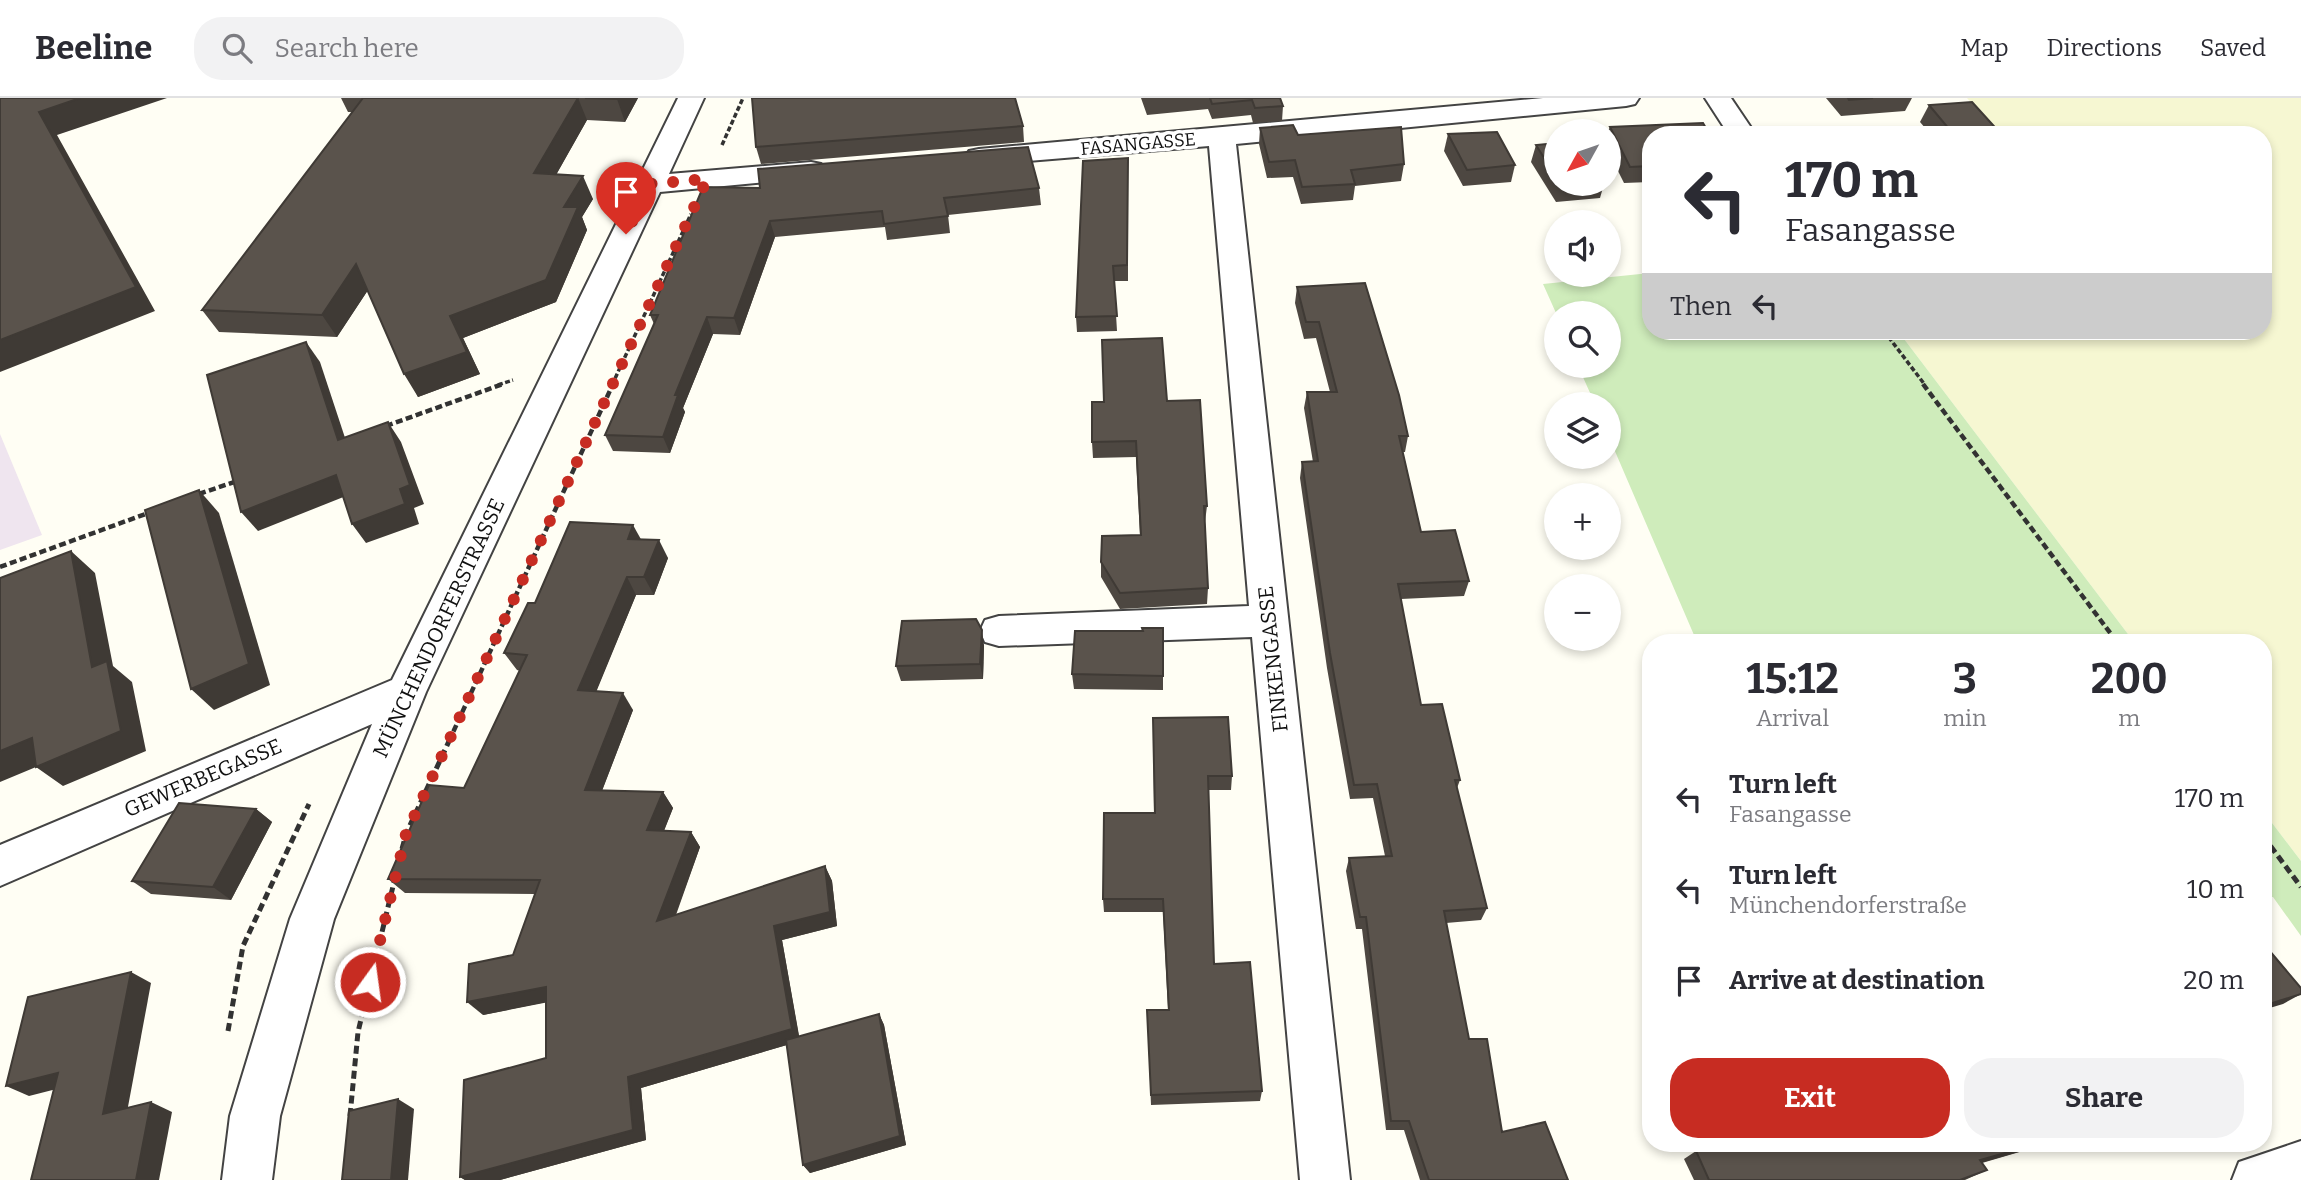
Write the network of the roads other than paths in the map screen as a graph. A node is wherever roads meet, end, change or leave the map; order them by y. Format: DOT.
graph roads {
  1 [pos="691,98"];
  2 [pos="1626,98"];
  3 [pos="1718,98"];
  4 [pos="1737,126"];
  5 [pos="1222,137"];
  6 [pos="958,159"];
  7 [pos="832,169"];
  8 [pos="650,184"];
  9 [pos="1269,621"];
  10 [pos="999,631"];
  11 [pos="407,692"];
  12 [pos="0,866"];
  13 [pos="2301,1166"];
  14 [pos="247,1180"];
  15 [pos="1325,1180"];
  16 [pos="2257,1180"];
  1 -- 8 [label="street, MÜNCHENDORFERSTRASSE"];
  2 -- 5 [label="street, FASANGASSE"];
  3 -- 4 [label="street"];
  5 -- 6 [label="street, FASANGASSE"];
  5 -- 9 [label="street, FINKENGASSE"];
  7 -- 8 [label="street"];
  8 -- 11 [label="street, MÜNCHENDORFERSTRASSE"];
  9 -- 10 [label="street"];
  9 -- 15 [label="street, FINKENGASSE"];
  11 -- 12 [label="street, GEWERBEGASSE"];
  11 -- 14 [label="street, MÜNCHENDORFERSTRASSE"];
  13 -- 16 [label="street"];
}
